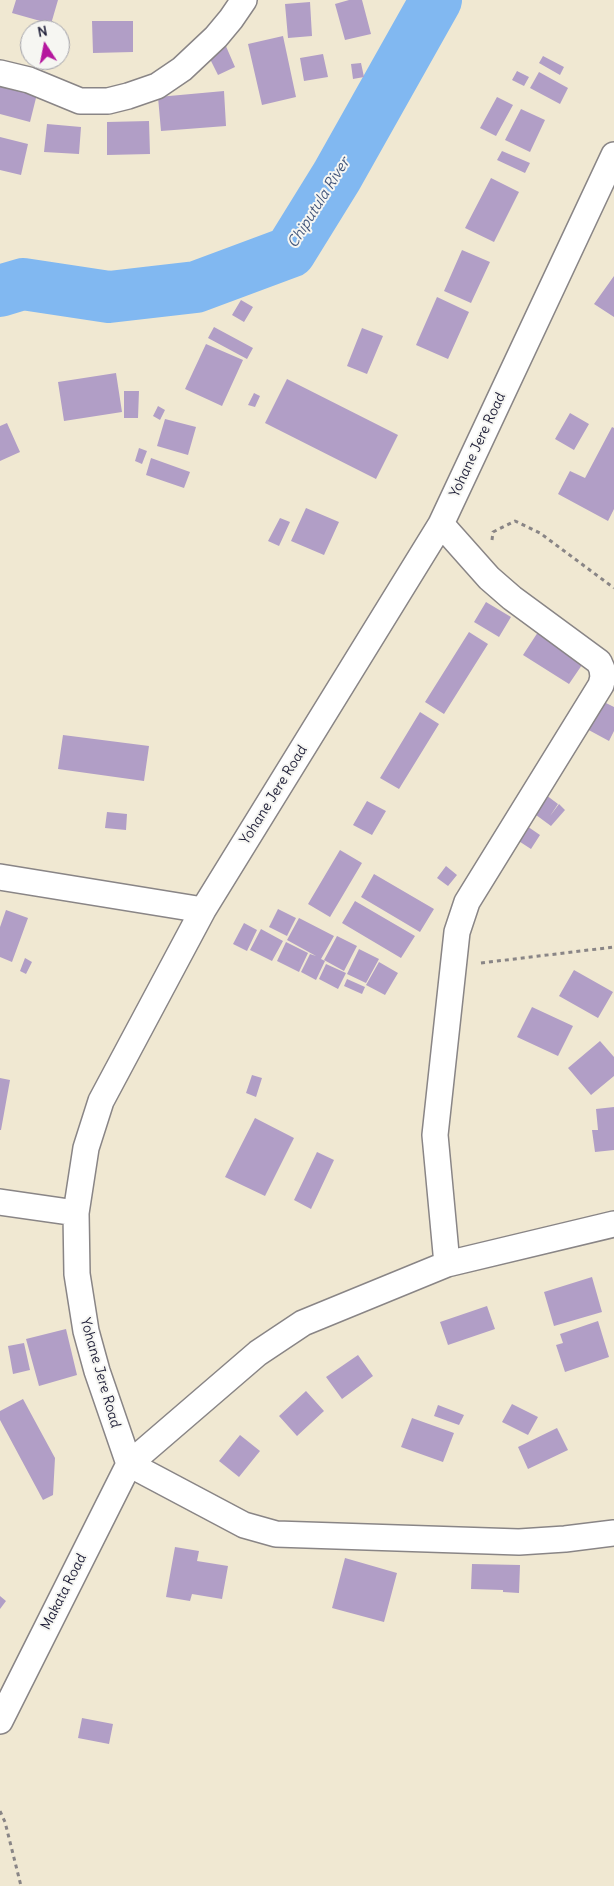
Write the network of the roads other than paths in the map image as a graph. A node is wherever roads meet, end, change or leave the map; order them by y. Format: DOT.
graph roads {
  1 [pos="244,0"];
  2 [pos="0,73"];
  3 [pos="614,155"];
  4 [pos="440,524"];
  5 [pos="0,877"];
  6 [pos="203,910"];
  7 [pos="0,1202"];
  8 [pos="76,1213"];
  9 [pos="614,1224"];
  10 [pos="447,1264"];
  11 [pos="128,1464"];
  12 [pos="614,1533"];
  13 [pos="0,1721"];
  1 -- 2 [label="street"];
  3 -- 4 [label="street, Yohane Jere Road"];
  4 -- 6 [label="street, Yohane Jere Road"];
  4 -- 10 [label="street"];
  5 -- 6 [label="street"];
  6 -- 8 [label="street, Yohane Jere Road"];
  7 -- 8 [label="street"];
  8 -- 11 [label="street, Yohane Jere Road"];
  9 -- 10 [label="street"];
  10 -- 11 [label="street"];
  11 -- 12 [label="street"];
  11 -- 13 [label="street, Makata Road"];
}
